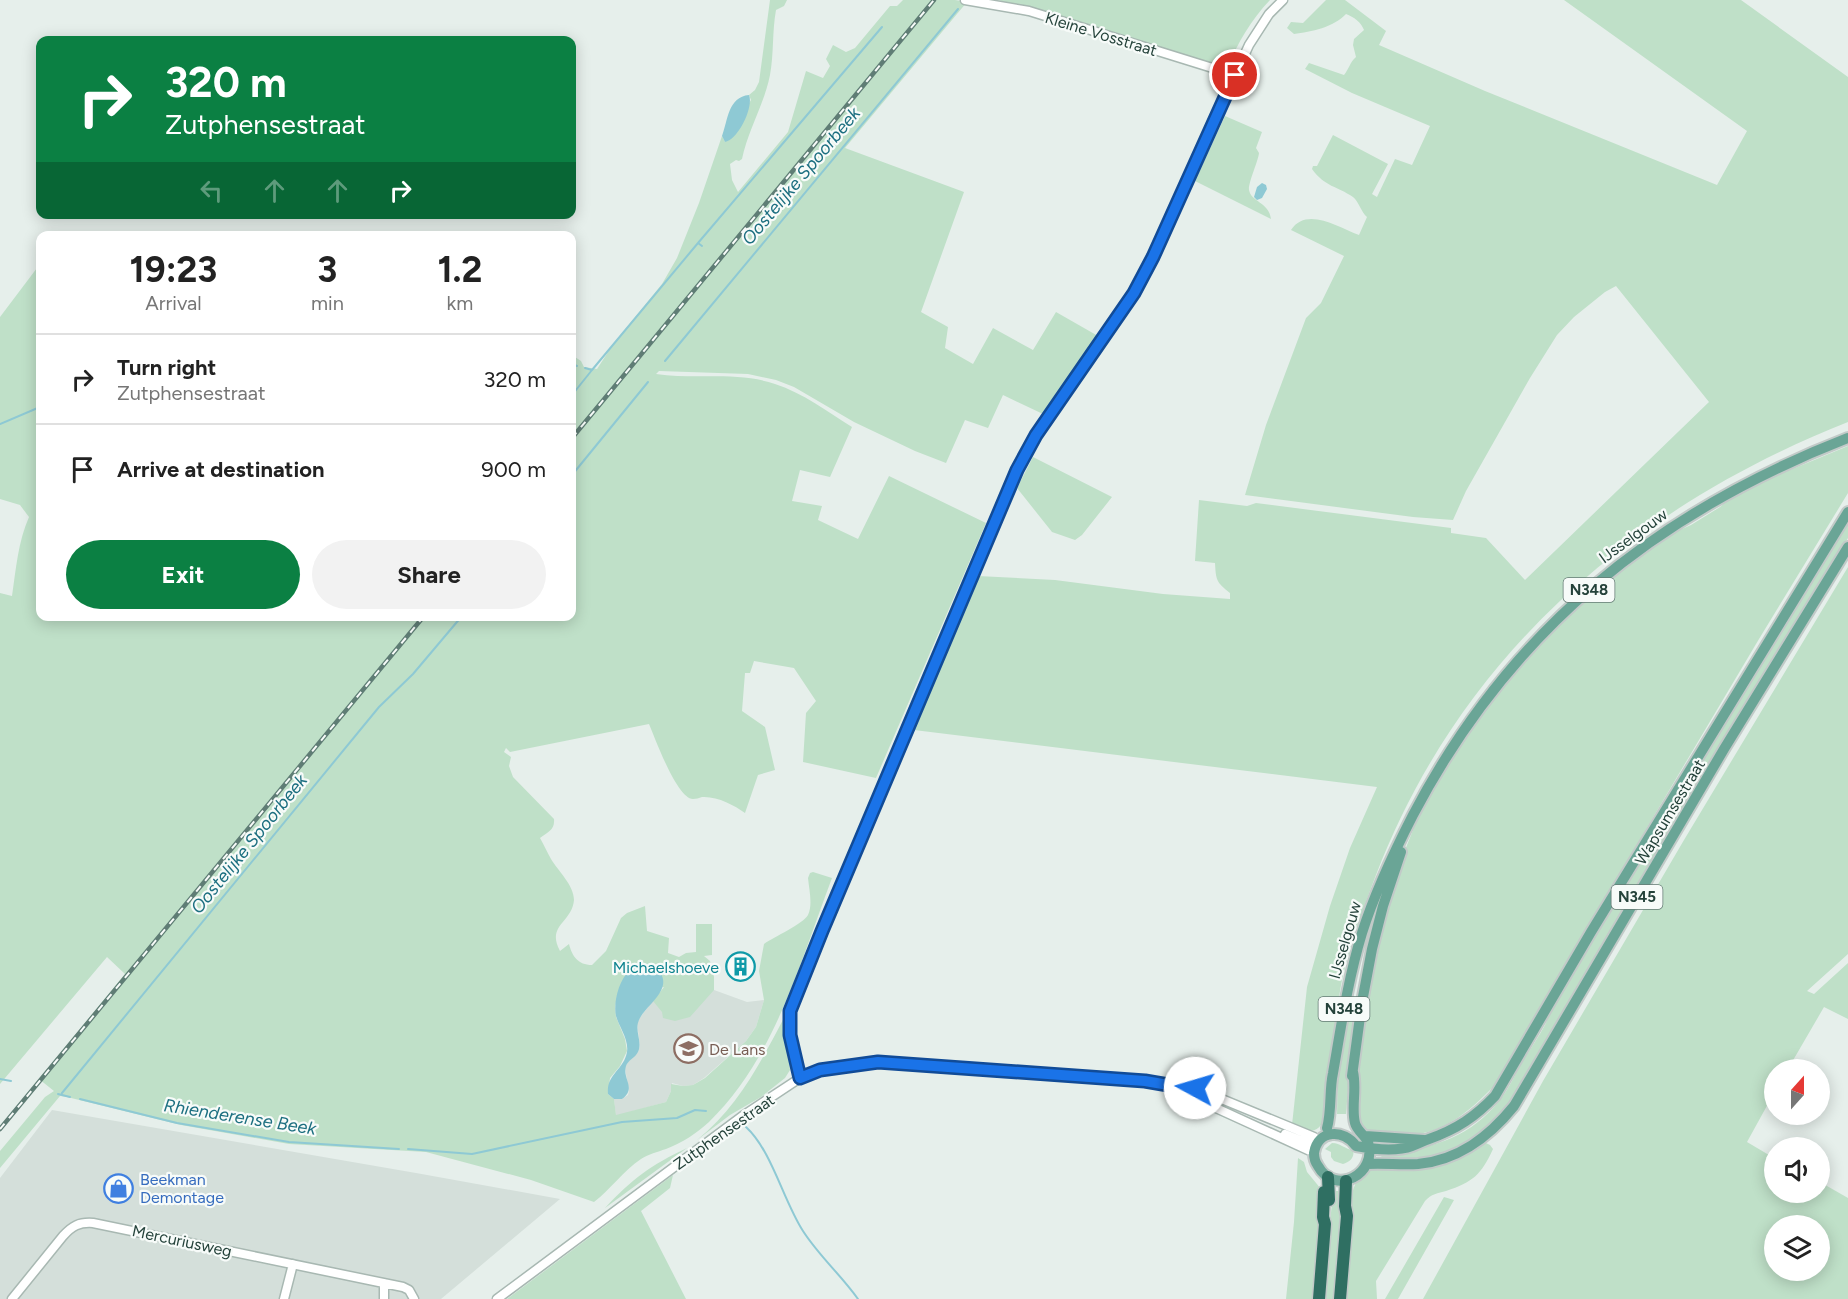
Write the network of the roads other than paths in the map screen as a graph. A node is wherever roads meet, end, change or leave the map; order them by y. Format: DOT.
graph roads {
  1 [pos="965,0"];
  2 [pos="1283,0"];
  3 [pos="1235,75"];
  4 [pos="1848,438"];
  5 [pos="1848,512"];
  6 [pos="1848,547"];
  7 [pos="1419,804"];
  8 [pos="800,1078"];
  9 [pos="1180,1087"];
  10 [pos="1353,1127"];
  11 [pos="1330,1129"];
  12 [pos="1365,1143"];
  13 [pos="1312,1148"];
  14 [pos="1367,1164"];
  15 [pos="1328,1177"];
  16 [pos="1348,1178"];
  17 [pos="1324,1191"];
  18 [pos="1325,1224"];
  19 [pos="293,1264"];
  20 [pos="384,1283"];
  21 [pos="12,1299"];
  22 [pos="284,1299"];
  23 [pos="384,1299"];
  24 [pos="414,1299"];
  25 [pos="497,1299"];
  26 [pos="1319,1299"];
  27 [pos="1340,1299"];
  1 -- 3 [label="street, Kleine Vosstraat"];
  2 -- 3 [label="street"];
  3 -- 8 [label="street"];
  4 -- 7 [label="main road, IJsselgouw / N348"];
  5 -- 12 [label="main road, Wapsumsestraat / N345"];
  6 -- 14 [label="main road, Wapsumsestraat / N345"];
  7 -- 10 [label="main road, IJsselgouw / N348"];
  7 -- 11 [label="main road, IJsselgouw / N348"];
  8 -- 9 [label="street, Zutphensestraat"];
  8 -- 25 [label="street, Zutphensestraat"];
  9 -- 13 [label="street"];
  9 -- 13 [label="street, Zutphensestraat"];
  10 -- 11 [label="main road"];
  10 -- 12 [label="main road"];
  11 -- 12 [label="main road"];
  11 -- 13 [label="main road"];
  12 -- 14 [label="main road"];
  12 -- 16 [label="main road"];
  13 -- 15 [label="main road"];
  13 -- 16 [label="main road"];
  13 -- 17 [label="main road"];
  14 -- 16 [label="main road"];
  15 -- 16 [label="main road"];
  15 -- 18 [label="highway"];
  16 -- 27 [label="highway"];
  17 -- 18 [label="highway"];
  18 -- 26 [label="highway"];
  19 -- 20 [label="street, Mercuriusweg"];
  19 -- 21 [label="street, Mercuriusweg"];
  19 -- 22 [label="street"];
  20 -- 23 [label="street"];
  20 -- 24 [label="street, Mercuriusweg"];
}
